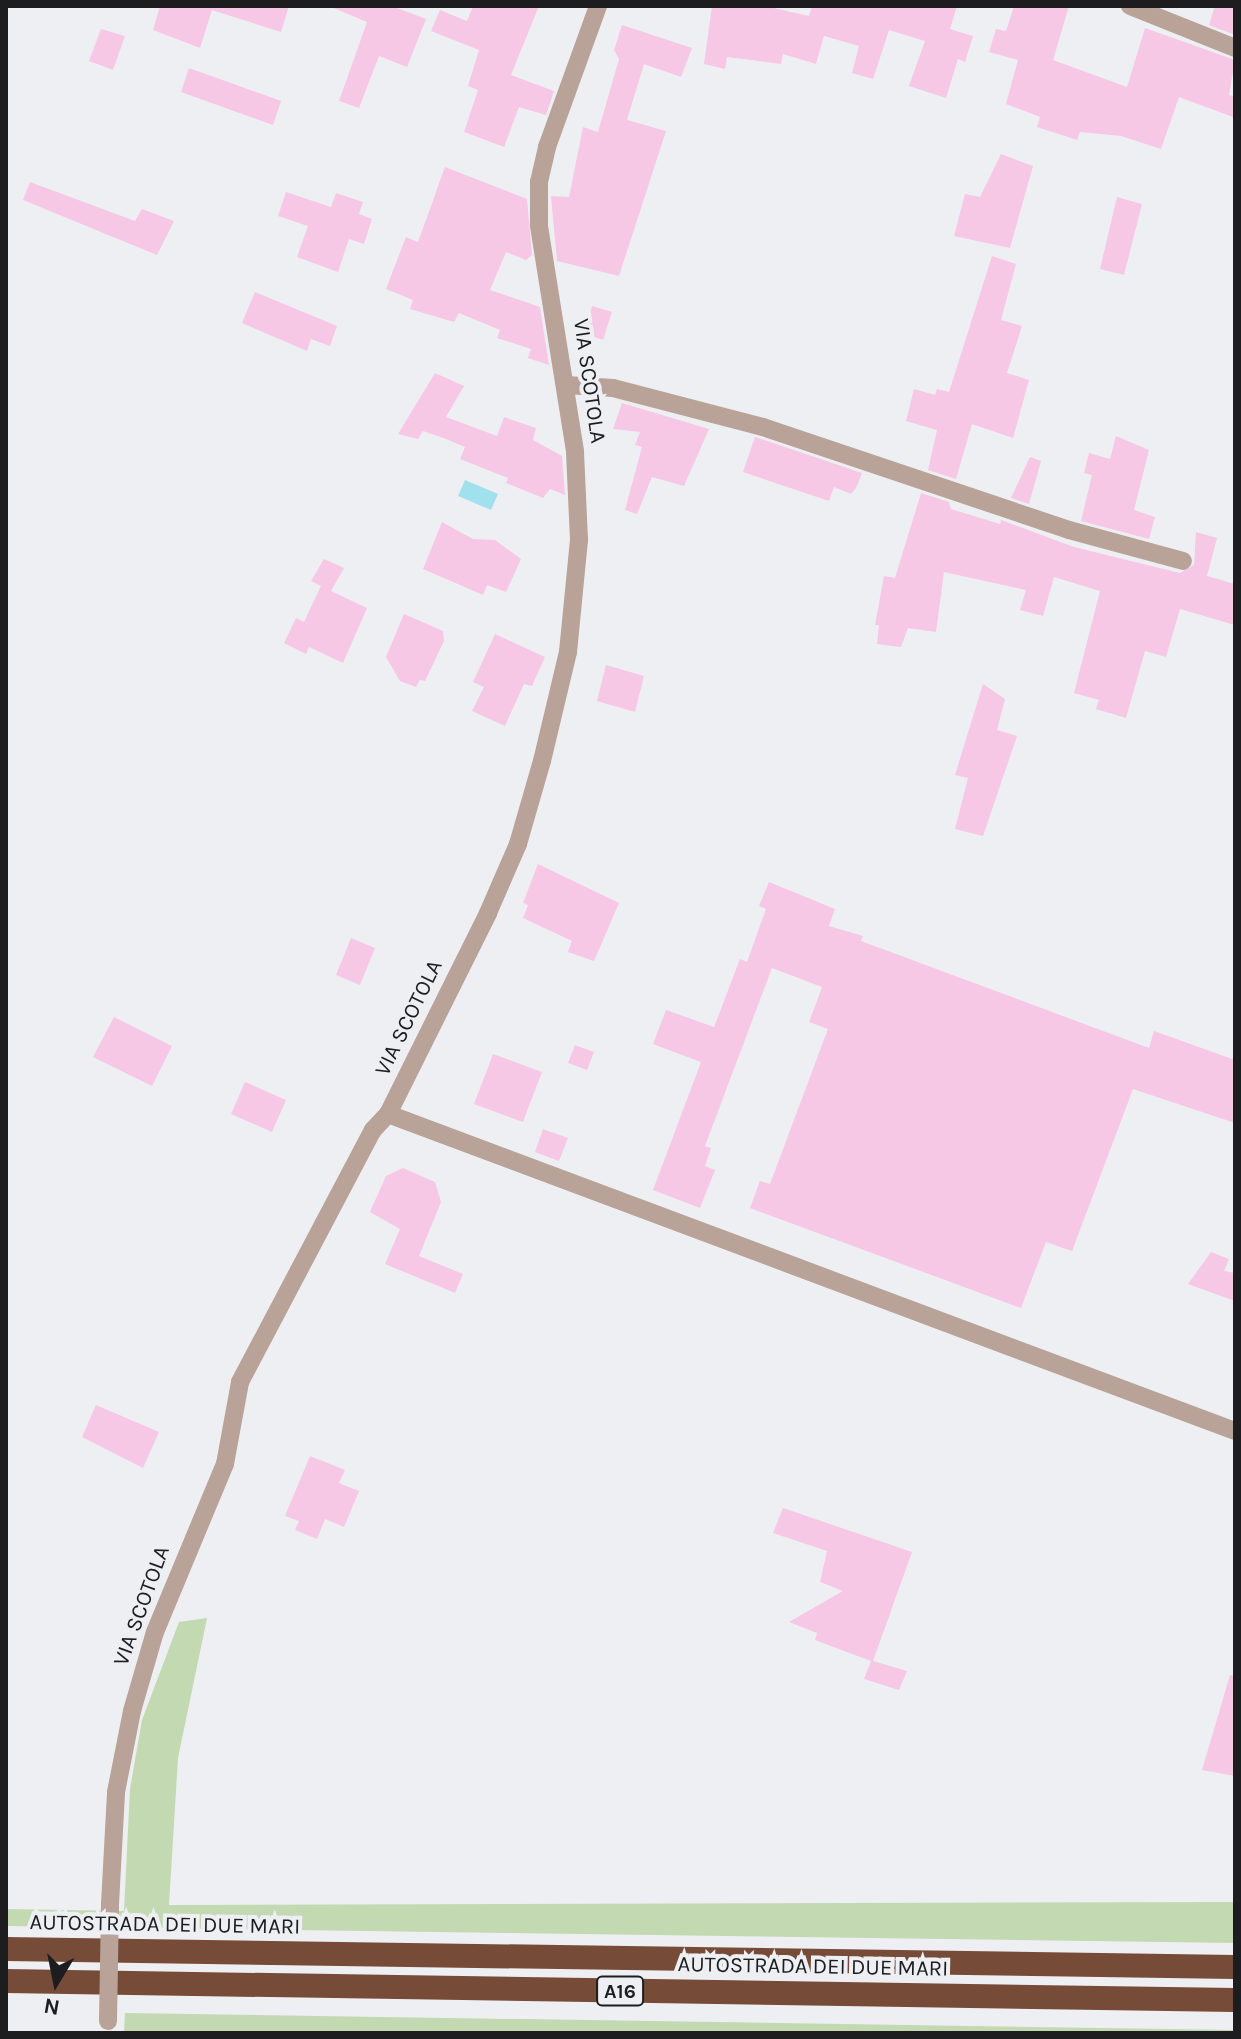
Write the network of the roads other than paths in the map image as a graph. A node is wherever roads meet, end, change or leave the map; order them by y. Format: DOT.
graph roads {
  1 [pos="598,6"];
  2 [pos="1130,6"];
  3 [pos="1235,48"];
  4 [pos="566,385"];
  5 [pos="1183,561"];
  6 [pos="388,1114"];
  7 [pos="1235,1431"];
  8 [pos="6,1949"];
  9 [pos="1235,1967"];
  10 [pos="6,1981"];
  11 [pos="1235,2000"];
  12 [pos="108,2027"];
  1 -- 4 [label="street, VIA SCOTOLA"];
  2 -- 3 [label="street"];
  4 -- 5 [label="street"];
  4 -- 6 [label="street, VIA SCOTOLA"];
  6 -- 7 [label="street"];
  6 -- 12 [label="street, VIA SCOTOLA, bridge"];
  8 -- 9 [label="highway, AUTOSTRADA DEI DUE MARI / A16"];
  10 -- 11 [label="highway, AUTOSTRADA DEI DUE MARI / A16"];
}
